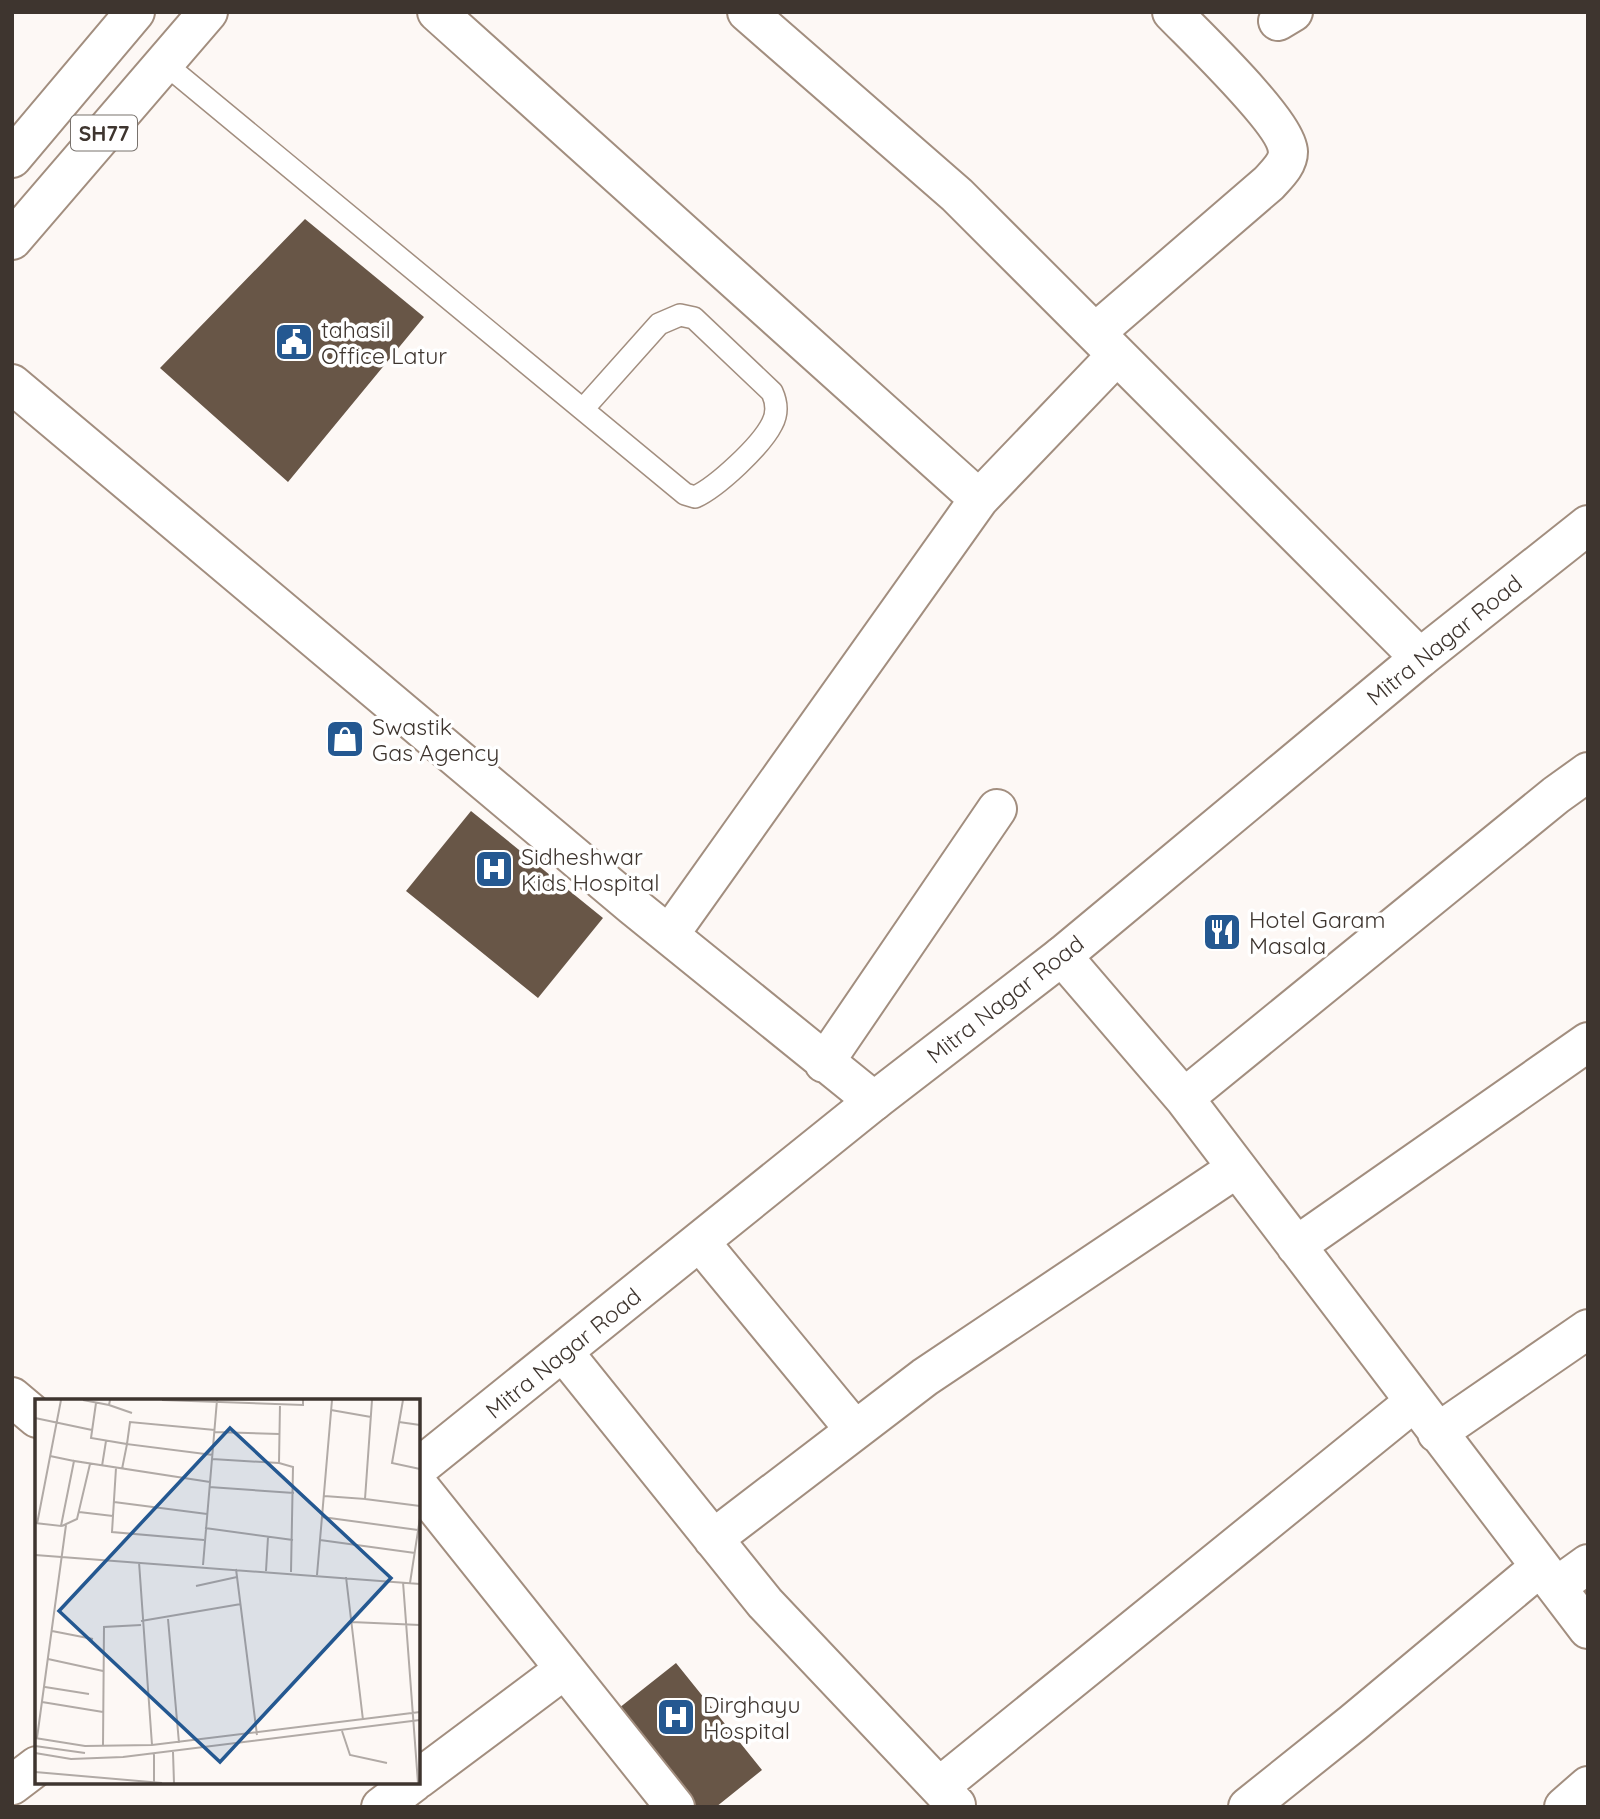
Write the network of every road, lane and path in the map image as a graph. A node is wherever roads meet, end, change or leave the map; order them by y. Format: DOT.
graph roads {
  1 [pos="135,12"];
  2 [pos="208,12"];
  3 [pos="437,12"];
  4 [pos="747,12"];
  5 [pos="1172,12"];
  6 [pos="164,63"];
  7 [pos="12,158"];
  8 [pos="12,240"];
  9 [pos="1106,344"];
  10 [pos="12,384"];
  11 [pos="584,408"];
  12 [pos="979,499"];
  13 [pos="1588,525"];
  14 [pos="1420,658"];
  15 [pos="1588,772"];
  16 [pos="997,810"];
  17 [pos="669,935"];
  18 [pos="1062,956"];
  19 [pos="1588,1042"];
  20 [pos="824,1063"];
  21 [pos="1184,1098"];
  22 [pos="874,1101"];
  23 [pos="1237,1168"];
  24 [pos="700,1242"];
  25 [pos="1296,1246"];
  26 [pos="1588,1329"];
  27 [pos="564,1353"];
  28 [pos="12,1398"];
  29 [pos="1413,1402"];
  30 [pos="35,1416"];
  31 [pos="855,1430"];
  32 [pos="1437,1433"];
  33 [pos="420,1466"];
  34 [pos="420,1488"];
  35 [pos="713,1539"];
  36 [pos="1588,1564"];
  37 [pos="1548,1577"];
  38 [pos="1588,1629"];
  39 [pos="565,1669"];
  40 [pos="35,1768"];
  41 [pos="420,1778"];
  42 [pos="411,1784"];
  43 [pos="12,1785"];
  44 [pos="1588,1786"];
  45 [pos="948,1797"];
  46 [pos="667,1804"];
  47 [pos="381,1807"];
  48 [pos="1248,1807"];
  49 [pos="1564,1807"];
  1 -- 7 [label="street, SH77"];
  2 -- 6 [label="street, SH77"];
  3 -- 12 [label="street"];
  4 -- 9 [label="street"];
  5 -- 9 [label="street"];
  6 -- 8 [label="street, SH77"];
  6 -- 11 [label="lane"];
  9 -- 12 [label="street"];
  9 -- 14 [label="street"];
  10 -- 17 [label="street"];
  11 -- 11 [label="lane"];
  12 -- 17 [label="street"];
  13 -- 14 [label="street, Mitra Nagar Road"];
  14 -- 18 [label="street, Mitra Nagar Road"];
  15 -- 21 [label="street"];
  16 -- 20 [label="street"];
  17 -- 20 [label="street"];
  18 -- 21 [label="street"];
  18 -- 22 [label="street, Mitra Nagar Road"];
  19 -- 25 [label="street"];
  20 -- 22 [label="street"];
  21 -- 23 [label="street"];
  22 -- 24 [label="street, Mitra Nagar Road"];
  23 -- 25 [label="street"];
  23 -- 31 [label="street"];
  24 -- 27 [label="street, Mitra Nagar Road"];
  24 -- 31 [label="street"];
  25 -- 29 [label="street"];
  26 -- 32 [label="street"];
  27 -- 33 [label="street, Mitra Nagar Road"];
  27 -- 35 [label="street"];
  28 -- 30 [label="street"];
  29 -- 32 [label="street"];
  29 -- 45 [label="street"];
  31 -- 35 [label="street"];
  32 -- 37 [label="street"];
  34 -- 39 [label="street"];
  35 -- 45 [label="street"];
  36 -- 37 [label="street"];
  37 -- 38 [label="street"];
  37 -- 48 [label="street"];
  39 -- 41 [label="street"];
  39 -- 46 [label="street"];
  40 -- 43 [label="street"];
  42 -- 47 [label="street"];
  44 -- 49 [label="street"];
}
